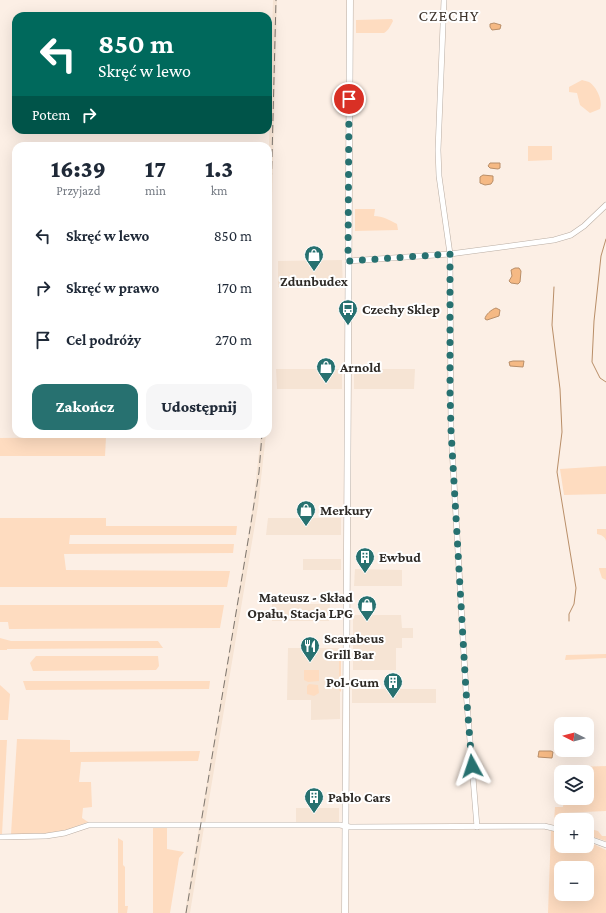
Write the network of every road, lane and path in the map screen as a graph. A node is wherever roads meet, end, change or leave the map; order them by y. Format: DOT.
graph roads {
  1 [pos="350,0"];
  2 [pos="444,0"];
  3 [pos="606,205"];
  4 [pos="450,254"];
  5 [pos="348,261"];
  6 [pos="345,826"];
  7 [pos="477,827"];
  8 [pos="554,828"];
  9 [pos="0,837"];
  10 [pos="594,841"];
  11 [pos="606,845"];
  12 [pos="345,913"];
  1 -- 5 [label="main road"];
  2 -- 4 [label="street"];
  3 -- 4 [label="street"];
  4 -- 5 [label="street"];
  4 -- 7 [label="street"];
  5 -- 6 [label="main road"];
  6 -- 7 [label="street"];
  6 -- 9 [label="street"];
  6 -- 12 [label="main road"];
  7 -- 8 [label="street"];
  10 -- 11 [label="street"];
}
